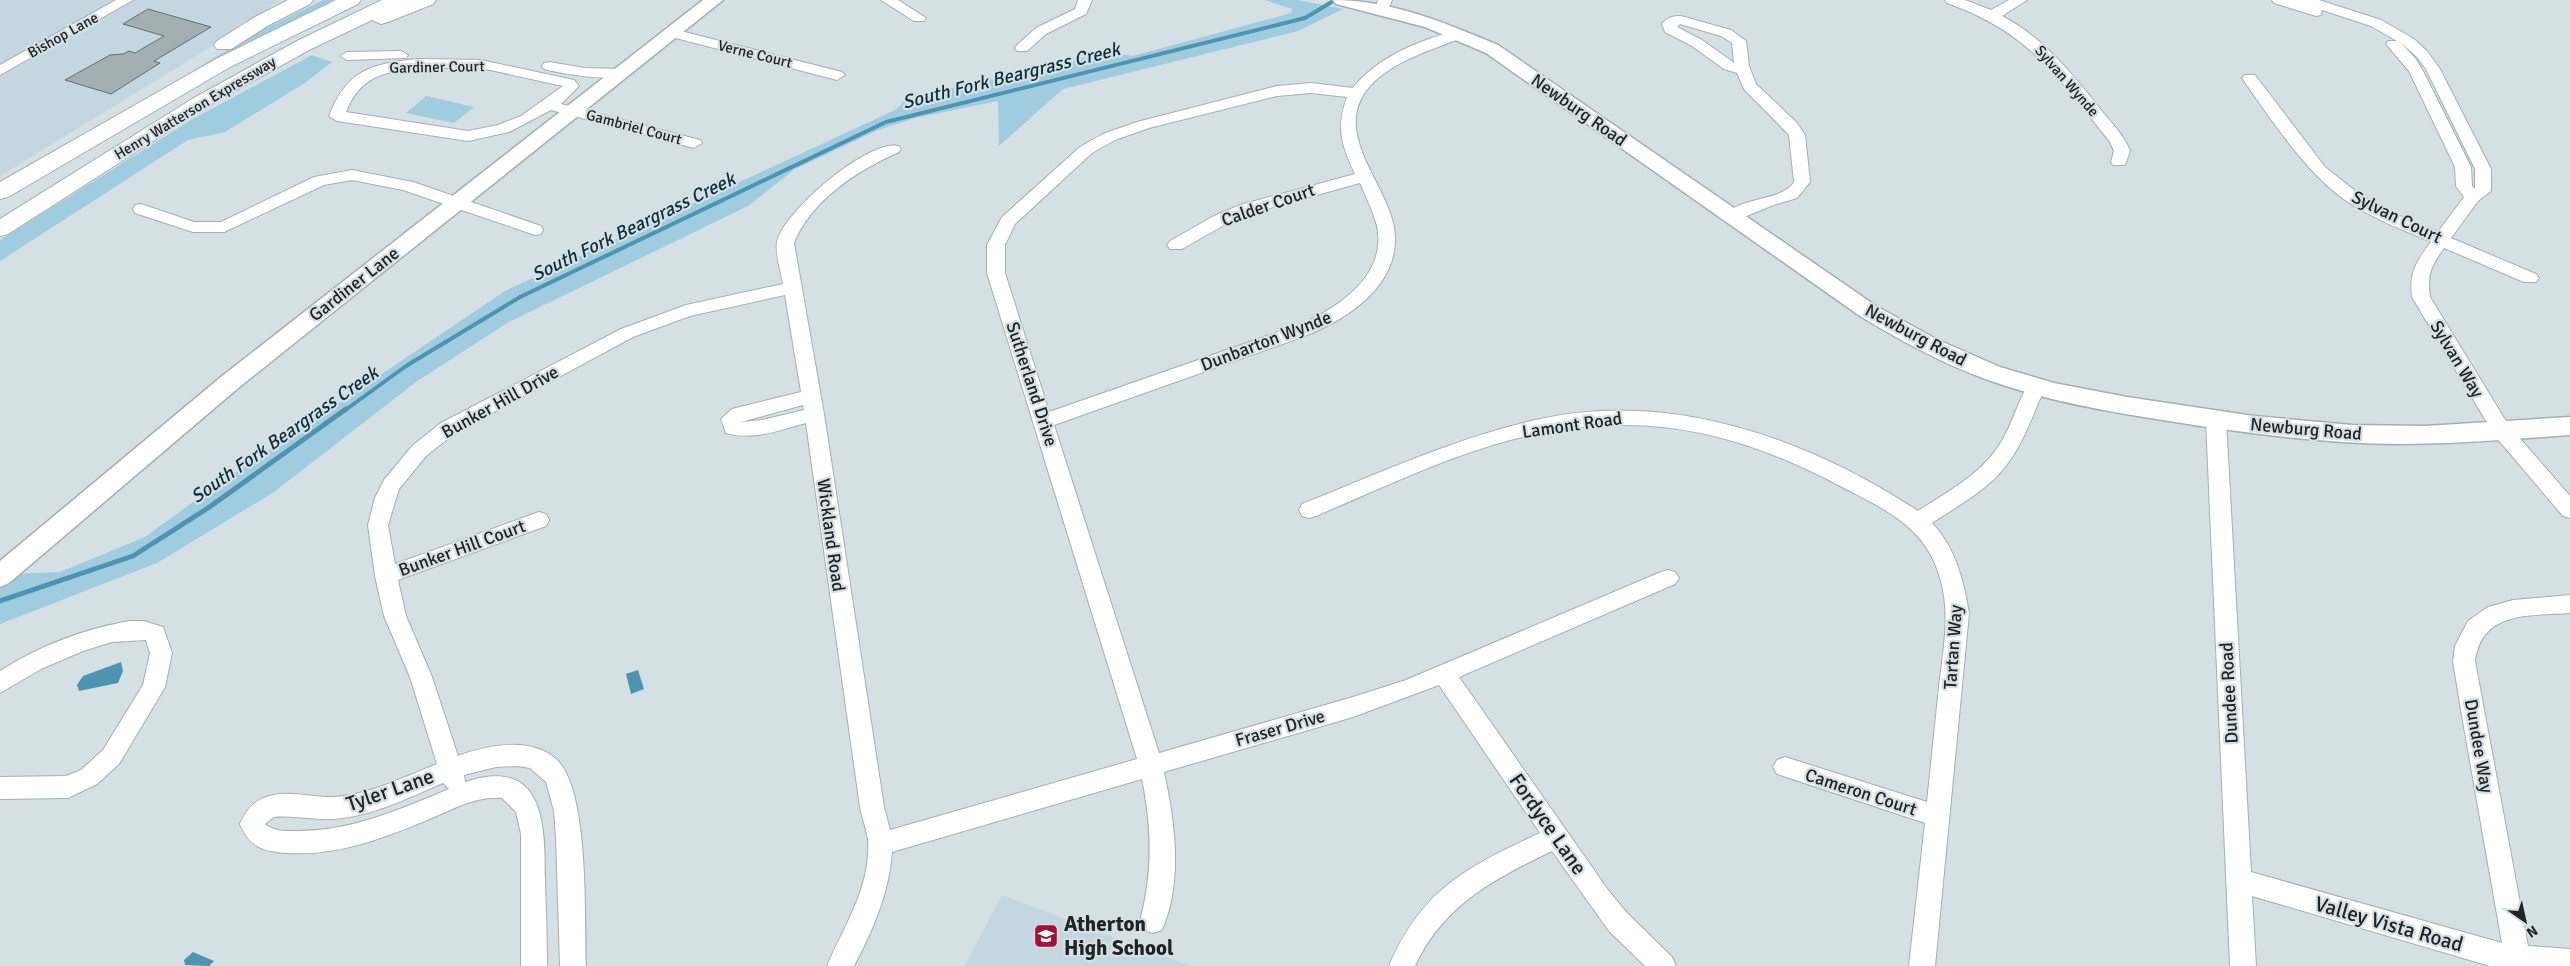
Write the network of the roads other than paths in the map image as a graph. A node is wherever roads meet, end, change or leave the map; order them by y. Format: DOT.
graph roads {
  1 [pos="126,0"];
  2 [pos="303,0"];
  3 [pos="312,0"];
  4 [pos="351,0"];
  5 [pos="397,0"];
  6 [pos="426,0"];
  7 [pos="714,0"];
  8 [pos="888,0"];
  9 [pos="1085,0"];
  10 [pos="1952,0"];
  11 [pos="2020,0"];
  12 [pos="2280,0"];
  13 [pos="2304,0"];
  14 [pos="1348,1"];
  15 [pos="1384,5"];
  16 [pos="1994,14"];
  17 [pos="919,18"];
  18 [pos="244,33"];
  19 [pos="673,33"];
  20 [pos="1459,34"];
  21 [pos="1022,48"];
  22 [pos="284,55"];
  23 [pos="347,56"];
  24 [pos="1743,70"];
  25 [pos="0,71"];
  26 [pos="622,73"];
  27 [pos="837,75"];
  28 [pos="2250,78"];
  29 [pos="1357,93"];
  30 [pos="550,105"];
  31 [pos="573,111"];
  32 [pos="694,143"];
  33 [pos="893,149"];
  34 [pos="2455,152"];
  35 [pos="2475,155"];
  36 [pos="2120,162"];
  37 [pos="1365,176"];
  38 [pos="0,185"];
  39 [pos="0,192"];
  40 [pos="2472,197"];
  41 [pos="455,205"];
  42 [pos="141,209"];
  43 [pos="1738,221"];
  44 [pos="0,229"];
  45 [pos="535,230"];
  46 [pos="2441,240"];
  47 [pos="1176,245"];
  48 [pos="2530,278"];
  49 [pos="791,288"];
  50 [pos="2036,387"];
  51 [pos="1044,420"];
  52 [pos="2216,420"];
  53 [pos="2570,426"];
  54 [pos="2502,431"];
  55 [pos="1308,510"];
  56 [pos="2570,510"];
  57 [pos="539,520"];
  58 [pos="1918,522"];
  59 [pos="0,576"];
  60 [pos="386,576"];
  61 [pos="1668,578"];
  62 [pos="2570,604"];
  63 [pos="1444,674"];
  64 [pos="0,683"];
  65 [pos="1151,765"];
  66 [pos="1785,767"];
  67 [pos="451,768"];
  68 [pos="0,788"];
  69 [pos="459,796"];
  70 [pos="1937,816"];
  71 [pos="1556,837"];
  72 [pos="880,844"];
  73 [pos="2238,880"];
  74 [pos="1153,921"];
  75 [pos="2518,962"];
  76 [pos="2570,962"];
  77 [pos="534,966"];
  78 [pos="573,966"];
  79 [pos="840,966"];
  80 [pos="1402,966"];
  81 [pos="1663,966"];
  82 [pos="1922,966"];
  83 [pos="2243,966"];
  1 -- 25 [label="street, Bishop Lane"];
  2 -- 18 [label="highway"];
  3 -- 18 [label="highway"];
  4 -- 39 [label="highway, Henry Watterson Expressway"];
  5 -- 22 [label="highway, Henry Watterson Expressway"];
  6 -- 22 [label="highway"];
  7 -- 19 [label="main road, Gardiner Lane"];
  8 -- 17 [label="street"];
  9 -- 21 [label="street"];
  10 -- 16 [label="street"];
  11 -- 16 [label="street"];
  12 -- 34 [label="street"];
  13 -- 35 [label="street, Sylvan Way"];
  14 -- 15 [label="main road, Newburg Road"];
  15 -- 20 [label="main road, Newburg Road"];
  16 -- 36 [label="street, Sylvan Wynde"];
  18 -- 38 [label="highway"];
  19 -- 26 [label="main road, Gardiner Lane"];
  19 -- 27 [label="street, Verne Court"];
  20 -- 29 [label="street, Dunbarton Wynde"];
  20 -- 43 [label="main road, Newburg Road"];
  22 -- 44 [label="highway, Henry Watterson Expressway"];
  23 -- 26 [label="street"];
  24 -- 24 [label="street"];
  24 -- 43 [label="street"];
  26 -- 31 [label="main road, Gardiner Lane"];
  28 -- 46 [label="street, Sylvan Court"];
  29 -- 37 [label="street, Dunbarton Wynde"];
  29 -- 51 [label="street, Sutherland Drive"];
  30 -- 30 [label="street, Gardiner Court"];
  30 -- 31 [label="street"];
  31 -- 32 [label="street, Gambriel Court"];
  31 -- 41 [label="main road, Gardiner Lane"];
  33 -- 49 [label="street, Wickland Road"];
  34 -- 35 [label="street"];
  34 -- 40 [label="street"];
  35 -- 40 [label="street, Sylvan Way"];
  37 -- 47 [label="street, Calder Court"];
  37 -- 51 [label="street, Dunbarton Wynde"];
  40 -- 46 [label="street, Sylvan Way"];
  41 -- 42 [label="street"];
  41 -- 45 [label="street"];
  41 -- 59 [label="main road, Gardiner Lane"];
  43 -- 50 [label="main road, Newburg Road"];
  46 -- 48 [label="street, Sylvan Court"];
  46 -- 54 [label="street, Sylvan Way"];
  49 -- 60 [label="street, Bunker Hill Drive"];
  49 -- 72 [label="street, Wickland Road"];
  50 -- 52 [label="main road, Newburg Road"];
  50 -- 58 [label="street"];
  51 -- 65 [label="street, Sutherland Drive"];
  52 -- 54 [label="main road, Newburg Road"];
  52 -- 73 [label="street, Dundee Road"];
  53 -- 54 [label="main road, Newburg Road"];
  54 -- 56 [label="street, Sylvan Way"];
  55 -- 58 [label="street, Lamont Road"];
  57 -- 60 [label="street, Bunker Hill Court"];
  58 -- 70 [label="street, Tartan Way"];
  60 -- 67 [label="street, Bunker Hill Drive"];
  61 -- 63 [label="street, Fraser Drive"];
  62 -- 75 [label="street, Dundee Way"];
  63 -- 65 [label="street, Fraser Drive"];
  63 -- 71 [label="street, Fordyce Lane"];
  64 -- 68 [label="street"];
  65 -- 72 [label="street, Fraser Drive"];
  65 -- 74 [label="street, Sutherland Drive"];
  66 -- 70 [label="street, Cameron Court"];
  67 -- 69 [label="street, Bunker Hill Drive"];
  67 -- 69 [label="street, Tyler Lane"];
  67 -- 78 [label="street, Tyler Lane"];
  69 -- 77 [label="street, Tyler Lane"];
  70 -- 82 [label="street, Tartan Way"];
  71 -- 80 [label="street"];
  71 -- 81 [label="street, Fordyce Lane"];
  72 -- 79 [label="street, Wickland Road"];
  73 -- 75 [label="street, Valley Vista Road"];
  73 -- 83 [label="street, Dundee Road"];
  75 -- 76 [label="street, Valley Vista Road"];
}
